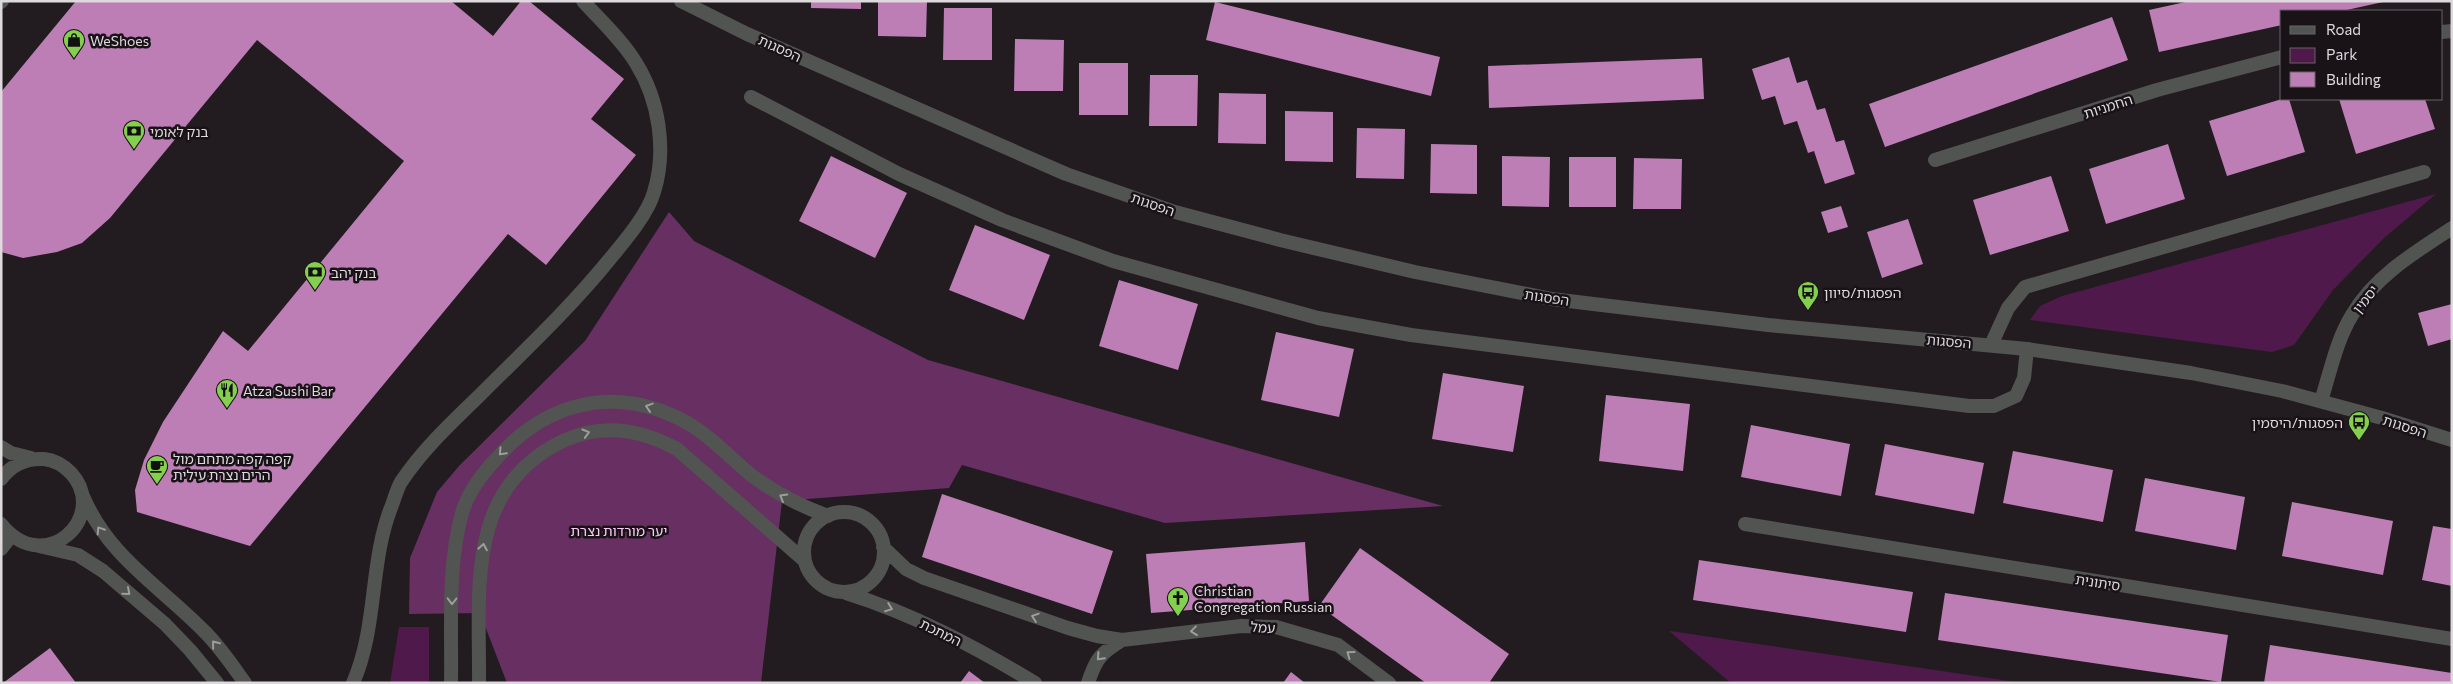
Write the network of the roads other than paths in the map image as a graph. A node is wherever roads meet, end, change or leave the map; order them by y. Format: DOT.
graph roads {
  1 [pos="583,1"];
  2 [pos="682,1"];
  3 [pos="2280,57"];
  4 [pos="751,98"];
  5 [pos="1935,160"];
  6 [pos="2424,172"];
  7 [pos="2452,228"];
  8 [pos="1991,345"];
  9 [pos="2027,349"];
  10 [pos="2321,401"];
  11 [pos="2452,440"];
  12 [pos="1,448"];
  13 [pos="34,458"];
  14 [pos="1,479"];
  15 [pos="82,494"];
  16 [pos="828,516"];
  17 [pos="1,524"];
  18 [pos="1745,524"];
  19 [pos="11,536"];
  20 [pos="39,546"];
  21 [pos="883,547"];
  22 [pos="1,549"];
  23 [pos="805,561"];
  24 [pos="843,592"];
  25 [pos="2452,639"];
  26 [pos="1122,640"];
  27 [pos="216,683"];
  28 [pos="245,683"];
  29 [pos="353,683"];
  30 [pos="451,683"];
  31 [pos="479,683"];
  32 [pos="1034,683"];
  33 [pos="1088,683"];
  34 [pos="1389,683"];
  1 -- 29 [label="street"];
  2 -- 8 [label="street, הפסגות"];
  3 -- 5 [label="street, החמניות"];
  4 -- 9 [label="street"];
  6 -- 8 [label="street"];
  7 -- 10 [label="street, יסמין"];
  8 -- 9 [label="street, הפסגות"];
  9 -- 10 [label="street, הפסגות"];
  10 -- 11 [label="street, הפסגות"];
  12 -- 13 [label="street"];
  13 -- 14 [label="street"];
  13 -- 15 [label="street"];
  15 -- 20 [label="street"];
  28 -- 15 [label="street, one-way"];
  16 -- 21 [label="street"];
  16 -- 23 [label="street"];
  16 -- 30 [label="street, one-way"];
  17 -- 19 [label="street"];
  18 -- 25 [label="street, סיתונית"];
  19 -- 20 [label="street"];
  19 -- 22 [label="street"];
  20 -- 27 [label="street, one-way"];
  21 -- 24 [label="street"];
  26 -- 21 [label="street, עמל, one-way"];
  23 -- 24 [label="street"];
  31 -- 23 [label="street, one-way"];
  24 -- 32 [label="street, המתכת, one-way"];
  26 -- 33 [label="street, one-way"];
  34 -- 26 [label="street, עמל, one-way"];
}
